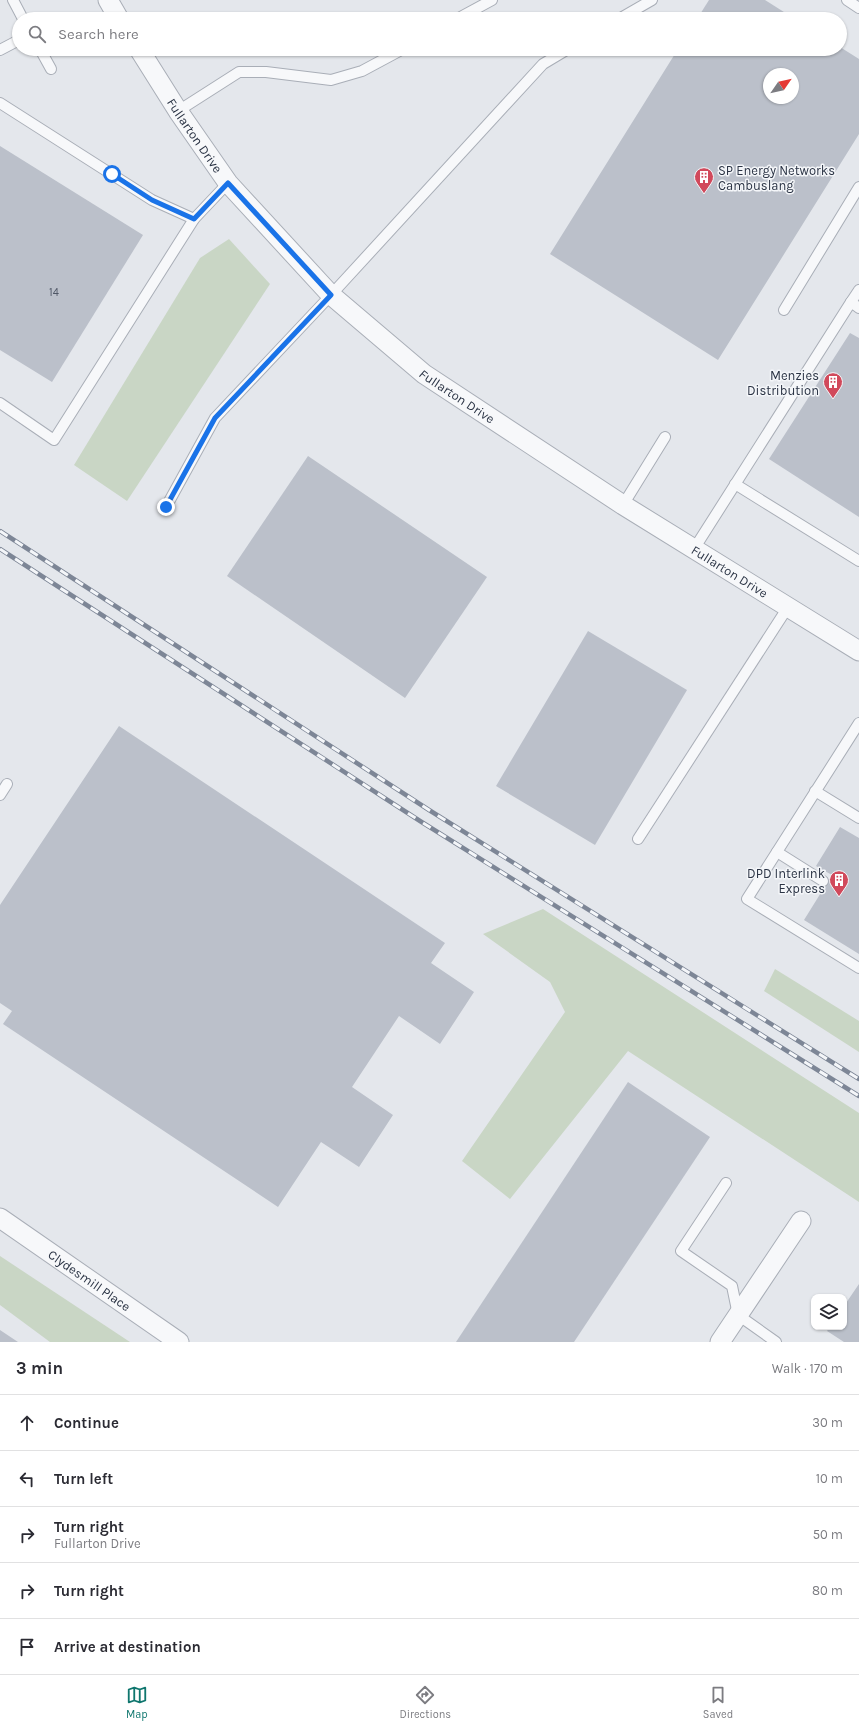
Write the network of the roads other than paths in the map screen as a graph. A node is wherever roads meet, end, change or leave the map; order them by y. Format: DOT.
graph roads {
  1 [pos="13,0"];
  2 [pos="108,0"];
  3 [pos="492,0"];
  4 [pos="652,0"];
  5 [pos="847,0"];
  6 [pos="859,8"];
  7 [pos="19,12"];
  8 [pos="115,12"];
  9 [pos="470,12"];
  10 [pos="631,12"];
  11 [pos="12,44"];
  12 [pos="0,50"];
  13 [pos="44,56"];
  14 [pos="143,56"];
  15 [pos="390,56"];
  16 [pos="556,56"];
  17 [pos="51,69"];
  18 [pos="0,104"];
  19 [pos="178,111"];
  20 [pos="228,183"];
  21 [pos="859,187"];
  22 [pos="194,219"];
  23 [pos="859,290"];
  24 [pos="331,295"];
  25 [pos="855,305"];
  26 [pos="784,310"];
  27 [pos="0,403"];
  28 [pos="665,437"];
  29 [pos="735,484"];
  30 [pos="623,506"];
  31 [pos="166,507"];
  32 [pos="694,549"];
  33 [pos="859,561"];
  34 [pos="788,607"];
  35 [pos="859,651"];
  36 [pos="859,723"];
  37 [pos="7,784"];
  38 [pos="815,791"];
  39 [pos="0,795"];
  40 [pos="859,818"];
  41 [pos="638,839"];
  42 [pos="777,852"];
  43 [pos="823,881"];
  44 [pos="859,968"];
  45 [pos="726,1183"];
  46 [pos="0,1218"];
  47 [pos="801,1221"];
  48 [pos="738,1315"];
  49 [pos="179,1342"];
  50 [pos="720,1342"];
  51 [pos="776,1342"];
  1 -- 7 [label="lane"];
  2 -- 8 [label="street"];
  3 -- 9 [label="lane"];
  4 -- 10 [label="lane"];
  5 -- 6 [label="lane"];
  11 -- 12 [label="lane"];
  13 -- 17 [label="lane"];
  14 -- 19 [label="street, Fullarton Drive"];
  15 -- 19 [label="lane"];
  16 -- 24 [label="lane"];
  18 -- 22 [label="lane"];
  19 -- 20 [label="street, Fullarton Drive"];
  20 -- 22 [label="lane"];
  20 -- 24 [label="street, Fullarton Drive"];
  21 -- 26 [label="lane"];
  22 -- 27 [label="lane"];
  23 -- 25 [label="lane"];
  24 -- 30 [label="street, Fullarton Drive"];
  24 -- 31 [label="lane"];
  25 -- 29 [label="lane"];
  28 -- 30 [label="lane"];
  29 -- 32 [label="lane"];
  29 -- 33 [label="lane"];
  30 -- 32 [label="street, Fullarton Drive"];
  32 -- 34 [label="street, Fullarton Drive"];
  34 -- 35 [label="street, Fullarton Drive"];
  34 -- 41 [label="lane"];
  36 -- 38 [label="lane"];
  37 -- 39 [label="lane"];
  38 -- 40 [label="lane"];
  38 -- 42 [label="lane"];
  42 -- 43 [label="lane"];
  42 -- 44 [label="lane"];
  45 -- 48 [label="lane"];
  46 -- 49 [label="street, Clydesmill Place"];
  47 -- 48 [label="street"];
  48 -- 50 [label="street"];
  48 -- 51 [label="lane"];
}
